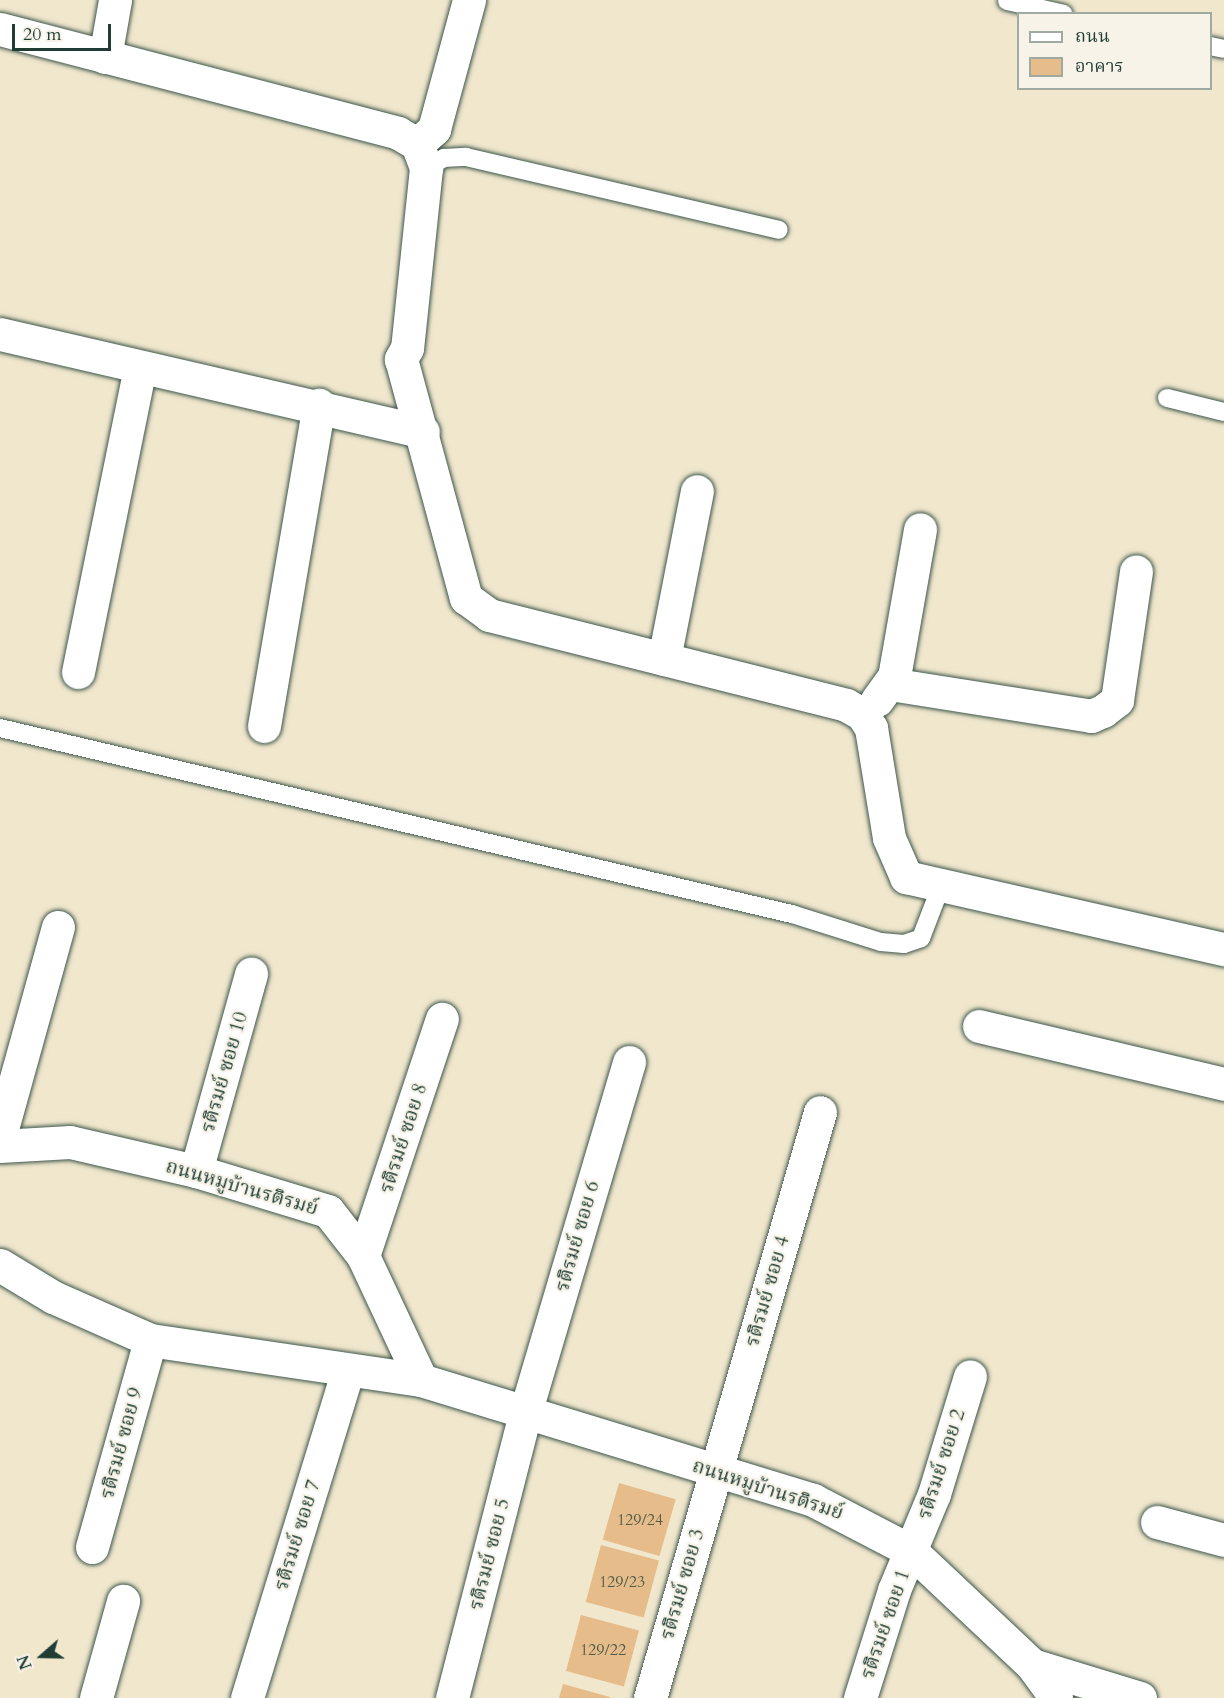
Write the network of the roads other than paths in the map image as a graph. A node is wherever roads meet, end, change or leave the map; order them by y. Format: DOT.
graph roads {
  1 [pos="116,0"];
  2 [pos="469,0"];
  3 [pos="1007,1"];
  4 [pos="1055,12"];
  5 [pos="0,29"];
  6 [pos="105,57"];
  7 [pos="421,156"];
  8 [pos="779,230"];
  9 [pos="0,334"];
  10 [pos="140,367"];
  11 [pos="1167,398"];
  12 [pos="319,405"];
  13 [pos="1224,412"];
  14 [pos="423,432"];
  15 [pos="697,490"];
  16 [pos="920,528"];
  17 [pos="1136,571"];
  18 [pos="663,659"];
  19 [pos="78,672"];
  20 [pos="890,684"];
  21 [pos="862,714"];
  22 [pos="264,726"];
  23 [pos="0,728"];
  24 [pos="941,886"];
  25 [pos="58,927"];
  26 [pos="1224,949"];
  27 [pos="251,974"];
  28 [pos="442,1019"];
  29 [pos="979,1026"];
  30 [pos="629,1062"];
  31 [pos="1224,1084"];
  32 [pos="820,1112"];
  33 [pos="0,1136"];
  34 [pos="0,1146"];
  35 [pos="196,1171"];
  36 [pos="363,1256"];
  37 [pos="0,1265"];
  38 [pos="150,1340"];
  39 [pos="347,1372"];
  40 [pos="970,1376"];
  41 [pos="421,1380"];
  42 [pos="526,1410"];
  43 [pos="714,1471"];
  44 [pos="1157,1522"];
  45 [pos="1224,1540"];
  46 [pos="92,1547"];
  47 [pos="911,1551"];
  48 [pos="123,1601"];
  49 [pos="1032,1665"];
  50 [pos="96,1698"];
  51 [pos="247,1698"];
  52 [pos="452,1698"];
  53 [pos="650,1698"];
  54 [pos="860,1698"];
  55 [pos="1056,1698"];
  56 [pos="1140,1698"];
  1 -- 6 [label="street"];
  2 -- 7 [label="street"];
  3 -- 4 [label="lane"];
  5 -- 6 [label="street"];
  6 -- 7 [label="street"];
  7 -- 8 [label="lane"];
  7 -- 14 [label="street"];
  9 -- 10 [label="street"];
  10 -- 12 [label="street"];
  10 -- 19 [label="street"];
  11 -- 13 [label="lane"];
  12 -- 14 [label="street"];
  12 -- 22 [label="street"];
  14 -- 18 [label="street"];
  15 -- 18 [label="street"];
  16 -- 20 [label="street"];
  17 -- 20 [label="street"];
  18 -- 21 [label="street"];
  20 -- 21 [label="street"];
  21 -- 24 [label="street"];
  23 -- 24 [label="lane"];
  24 -- 26 [label="street"];
  25 -- 33 [label="street"];
  27 -- 35 [label="street, รติรมย์ ซอย 10"];
  28 -- 36 [label="street, รติรมย์ ซอย 8"];
  29 -- 31 [label="street"];
  30 -- 42 [label="street, รติรมย์ ซอย 6"];
  32 -- 43 [label="street, รติรมย์ ซอย 4"];
  34 -- 35 [label="street, ถนนหมูบ้านรติรมย์"];
  35 -- 36 [label="street, ถนนหมูบ้านรติรมย์"];
  36 -- 41 [label="street, ถนนหมูบ้านรติรมย์"];
  37 -- 38 [label="street, ถนนหมูบ้านรติรมย์"];
  38 -- 39 [label="street, ถนนหมูบ้านรติรมย์"];
  38 -- 46 [label="street, รติรมย์ ซอย 9"];
  39 -- 41 [label="street, ถนนหมูบ้านรติรมย์"];
  39 -- 51 [label="street, รติรมย์ ซอย 7"];
  40 -- 47 [label="street, รติรมย์ ซอย 2"];
  41 -- 42 [label="street, ถนนหมูบ้านรติรมย์"];
  42 -- 43 [label="street, ถนนหมูบ้านรติรมย์"];
  42 -- 52 [label="street, รติรมย์ ซอย 5"];
  43 -- 47 [label="street, ถนนหมูบ้านรติรมย์"];
  43 -- 53 [label="street, รติรมย์ ซอย 3"];
  44 -- 45 [label="street"];
  47 -- 49 [label="street, ถนนหมูบ้านรติรมย์"];
  47 -- 54 [label="street, รติรมย์ ซอย 1"];
  48 -- 50 [label="street"];
  49 -- 55 [label="street, ถนนหมูบ้านรติรมย์"];
  49 -- 56 [label="street"];
}
